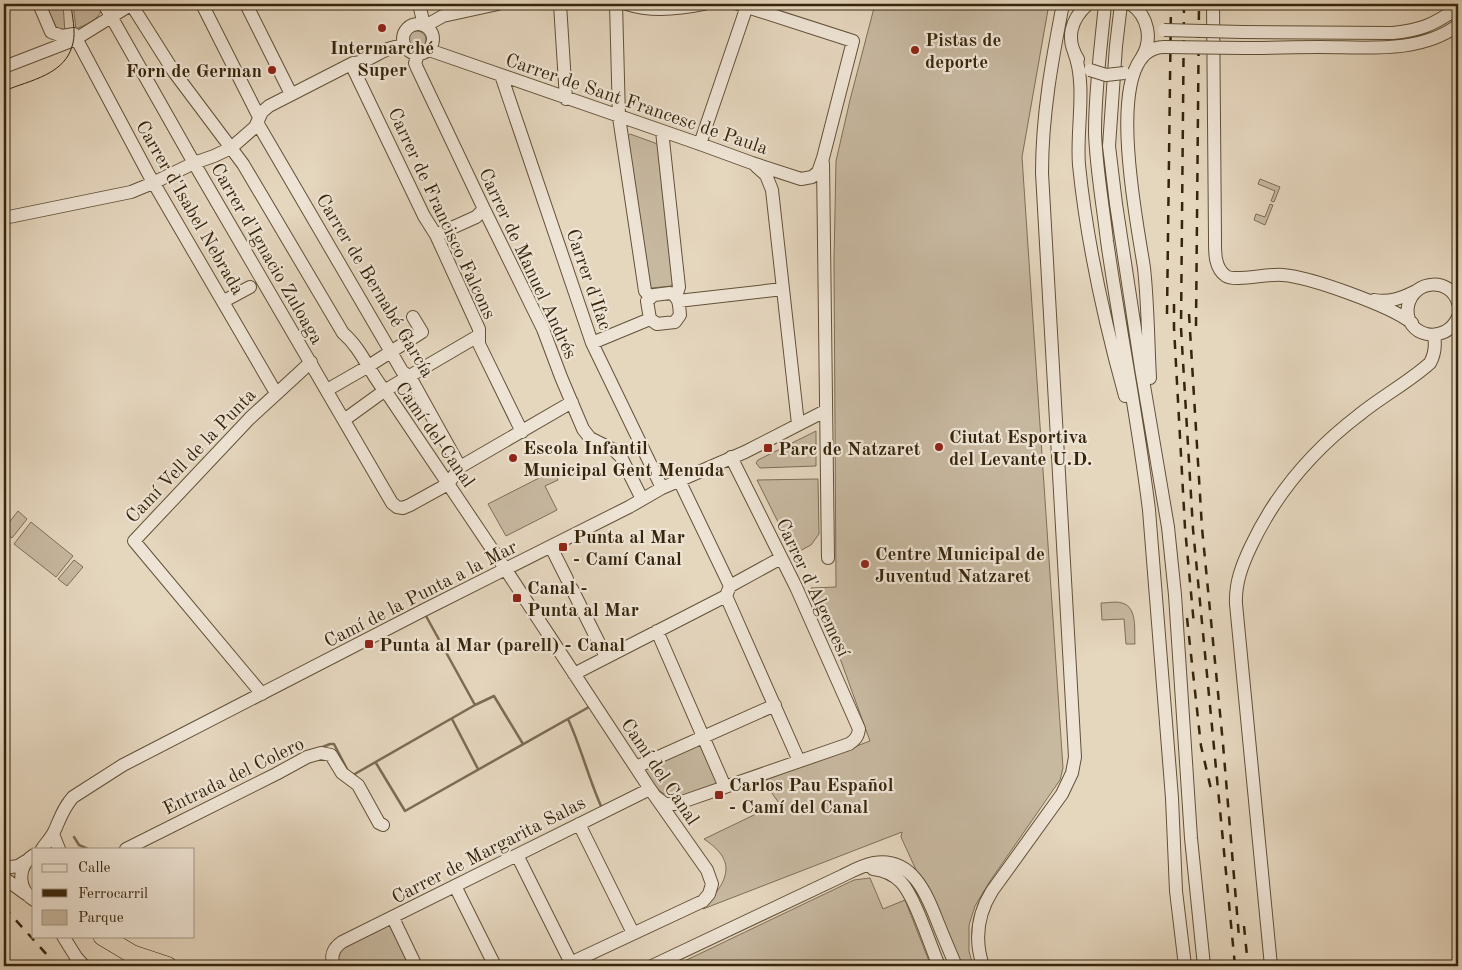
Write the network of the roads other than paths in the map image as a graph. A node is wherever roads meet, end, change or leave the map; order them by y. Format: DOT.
graph roads {
  1 [pos="39,4"];
  2 [pos="104,4"];
  3 [pos="132,4"];
  4 [pos="202,4"];
  5 [pos="246,4"];
  6 [pos="419,4"];
  7 [pos="498,4"];
  8 [pos="560,4"];
  9 [pos="616,4"];
  10 [pos="627,4"];
  11 [pos="704,4"];
  12 [pos="1063,4"];
  13 [pos="1088,4"];
  14 [pos="1105,4"];
  15 [pos="1121,4"];
  16 [pos="1213,4"];
  17 [pos="743,5"];
  18 [pos="1458,6"];
  19 [pos="1138,8"];
  20 [pos="1080,9"];
  21 [pos="110,16"];
  22 [pos="98,24"];
  23 [pos="1458,25"];
  24 [pos="425,26"];
  25 [pos="51,32"];
  26 [pos="403,34"];
  27 [pos="76,38"];
  28 [pos="404,48"];
  29 [pos="423,52"];
  30 [pos="1074,52"];
  31 [pos="4,59"];
  32 [pos="1139,62"];
  33 [pos="352,64"];
  34 [pos="4,67"];
  35 [pos="500,75"];
  36 [pos="291,94"];
  37 [pos="566,98"];
  38 [pos="619,116"];
  39 [pos="259,120"];
  40 [pos="662,131"];
  41 [pos="700,144"];
  42 [pos="230,148"];
  43 [pos="823,158"];
  44 [pos="194,163"];
  45 [pos="752,163"];
  46 [pos="151,179"];
  47 [pos="772,190"];
  48 [pos="824,203"];
  49 [pos="484,209"];
  50 [pos="4,218"];
  51 [pos="436,235"];
  52 [pos="250,286"];
  53 [pos="783,289"];
  54 [pos="1416,291"];
  55 [pos="650,297"];
  56 [pos="677,298"];
  57 [pos="1361,298"];
  58 [pos="224,301"];
  59 [pos="1458,303"];
  60 [pos="1458,317"];
  61 [pos="414,318"];
  62 [pos="650,319"];
  63 [pos="1412,323"];
  64 [pos="1434,335"];
  65 [pos="478,336"];
  66 [pos="592,343"];
  67 [pos="391,352"];
  68 [pos="311,362"];
  69 [pos="368,367"];
  70 [pos="410,377"];
  71 [pos="327,390"];
  72 [pos="384,391"];
  73 [pos="276,393"];
  74 [pos="572,402"];
  75 [pos="825,411"];
  76 [pos="344,420"];
  77 [pos="798,424"];
  78 [pos="522,432"];
  79 [pos="1151,433"];
  80 [pos="731,457"];
  81 [pos="460,467"];
  82 [pos="1144,468"];
  83 [pos="679,480"];
  84 [pos="448,484"];
  85 [pos="662,488"];
  86 [pos="642,499"];
  87 [pos="551,547"];
  88 [pos="780,558"];
  89 [pos="828,558"];
  90 [pos="506,570"];
  91 [pos="728,591"];
  92 [pos="657,631"];
  93 [pos="606,657"];
  94 [pos="574,674"];
  95 [pos="262,694"];
  96 [pos="775,705"];
  97 [pos="703,736"];
  98 [pos="799,761"];
  99 [pos="636,767"];
  100 [pos="724,787"];
  101 [pos="652,792"];
  102 [pos="579,824"];
  103 [pos="382,825"];
  104 [pos="53,834"];
  105 [pos="43,848"];
  106 [pos="59,848"];
  107 [pos="128,848"];
  108 [pos="517,855"];
  109 [pos="30,858"];
  110 [pos="4,868"];
  111 [pos="842,876"];
  112 [pos="4,878"];
  113 [pos="455,886"];
  114 [pos="31,898"];
  115 [pos="393,918"];
  116 [pos="633,933"];
  117 [pos="64,938"];
  118 [pos="105,938"];
  119 [pos="567,965"];
  120 [pos="84,966"];
  121 [pos="168,966"];
  122 [pos="334,966"];
  123 [pos="416,966"];
  124 [pos="495,966"];
  125 [pos="652,966"];
  126 [pos="939,966"];
  127 [pos="956,966"];
  128 [pos="983,966"];
  129 [pos="1185,966"];
  130 [pos="1204,966"];
  131 [pos="1271,966"];
  1 -- 25 [label="street"];
  2 -- 21 [label="street, Carrer d'Ignacio Zuloaga"];
  3 -- 21 [label="street"];
  3 -- 42 [label="street, Camí del Canal"];
  4 -- 39 [label="street, Carrer de Bernabé García"];
  5 -- 36 [label="street"];
  6 -- 24 [label="street"];
  7 -- 24 [label="street"];
  8 -- 37 [label="street"];
  9 -- 38 [label="street"];
  10 -- 11 [label="street"];
  12 -- 128 [label="street"];
  13 -- 20 [label="street"];
  14 -- 82 [label="street"];
  15 -- 79 [label="street"];
  16 -- 57 [label="street"];
  17 -- 41 [label="street"];
  17 -- 43 [label="street"];
  18 -- 19 [label="street, bridge"];
  19 -- 32 [label="street"];
  20 -- 30 [label="street"];
  21 -- 22 [label="street"];
  21 -- 44 [label="street, Carrer d'Ignacio Zuloaga"];
  22 -- 25 [label="street"];
  22 -- 27 [label="street"];
  23 -- 32 [label="street, bridge"];
  24 -- 26 [label="street"];
  24 -- 29 [label="street"];
  25 -- 31 [label="street"];
  26 -- 28 [label="street"];
  26 -- 33 [label="street"];
  27 -- 34 [label="street"];
  27 -- 46 [label="street, Carrer d'Isabel Nebrada"];
  28 -- 29 [label="street"];
  28 -- 33 [label="street"];
  29 -- 35 [label="street, Carrer de Sant Francesc de Paula"];
  29 -- 49 [label="street, Carrer de Manuel Andrés"];
  30 -- 32 [label="street, bridge"];
  30 -- 82 [label="street"];
  32 -- 79 [label="street"];
  33 -- 36 [label="street"];
  33 -- 51 [label="street, Carrer de Francisco Falcons"];
  35 -- 37 [label="street, Carrer de Sant Francesc de Paula"];
  35 -- 66 [label="street, Carrer d'Ifac"];
  36 -- 39 [label="street"];
  37 -- 38 [label="street, Carrer de Sant Francesc de Paula"];
  38 -- 40 [label="street, Carrer de Sant Francesc de Paula"];
  38 -- 55 [label="street"];
  39 -- 42 [label="street"];
  39 -- 67 [label="street, Carrer de Bernabé García"];
  40 -- 41 [label="street, Carrer de Sant Francesc de Paula"];
  40 -- 56 [label="street"];
  41 -- 45 [label="street, Carrer de Sant Francesc de Paula"];
  42 -- 44 [label="street"];
  42 -- 69 [label="street, Camí del Canal"];
  43 -- 45 [label="street, Carrer de Sant Francesc de Paula"];
  43 -- 48 [label="street, Carrer d'Algemesí"];
  44 -- 46 [label="street"];
  44 -- 68 [label="street, Carrer d'Ignacio Zuloaga"];
  45 -- 47 [label="street"];
  46 -- 50 [label="street"];
  46 -- 58 [label="street, Carrer d'Isabel Nebrada"];
  47 -- 48 [label="street, Carrer de Sant Francesc de Paula"];
  47 -- 53 [label="street"];
  48 -- 75 [label="street, Carrer d'Algemesí"];
  49 -- 51 [label="street"];
  49 -- 74 [label="street, Carrer de Manuel Andrés"];
  51 -- 65 [label="street, Carrer de Francisco Falcons"];
  52 -- 58 [label="street"];
  53 -- 56 [label="street"];
  53 -- 77 [label="street"];
  54 -- 57 [label="street"];
  54 -- 59 [label="street"];
  54 -- 63 [label="street"];
  55 -- 56 [label="street"];
  55 -- 62 [label="street"];
  56 -- 62 [label="street"];
  57 -- 63 [label="street"];
  58 -- 73 [label="street, Carrer d'Isabel Nebrada"];
  60 -- 64 [label="street"];
  61 -- 67 [label="street"];
  62 -- 66 [label="street"];
  63 -- 64 [label="street"];
  64 -- 131 [label="street"];
  65 -- 70 [label="street"];
  65 -- 78 [label="street, Carrer de Francisco Falcons"];
  66 -- 85 [label="street, Carrer d'Ifac"];
  67 -- 69 [label="street"];
  67 -- 70 [label="street, Carrer de Bernabé García"];
  68 -- 71 [label="street, Carrer d'Ignacio Zuloaga"];
  68 -- 73 [label="street, Camí Vell de la Punta"];
  69 -- 71 [label="street"];
  69 -- 72 [label="street, Camí del Canal"];
  70 -- 72 [label="street"];
  70 -- 81 [label="street, Carrer de Bernabé García"];
  71 -- 76 [label="street, Carrer d'Ignacio Zuloaga"];
  72 -- 76 [label="street"];
  72 -- 84 [label="street, Camí del Canal"];
  73 -- 95 [label="street, Camí Vell de la Punta"];
  74 -- 78 [label="street"];
  74 -- 86 [label="street, Carrer de Manuel Andrés"];
  75 -- 77 [label="street, Camí de la Punta a la Mar"];
  75 -- 89 [label="street, Carrer d'Algemesí"];
  76 -- 84 [label="street, Carrer d'Ignacio Zuloaga"];
  77 -- 80 [label="street, Camí de la Punta a la Mar"];
  78 -- 81 [label="street"];
  79 -- 130 [label="street"];
  80 -- 83 [label="street, Camí de la Punta a la Mar"];
  80 -- 88 [label="street, Carrer d'Algemesí"];
  81 -- 84 [label="street"];
  82 -- 129 [label="street"];
  83 -- 85 [label="street, Camí de la Punta a la Mar"];
  83 -- 91 [label="street"];
  84 -- 90 [label="street, Camí del Canal"];
  85 -- 86 [label="street, Camí de la Punta a la Mar"];
  86 -- 87 [label="street, Camí de la Punta a la Mar"];
  87 -- 90 [label="street, Camí de la Punta a la Mar"];
  87 -- 93 [label="street"];
  88 -- 91 [label="street"];
  88 -- 98 [label="street, Carrer d'Algemesí"];
  90 -- 94 [label="street, Camí del Canal"];
  90 -- 95 [label="street, Camí de la Punta a la Mar"];
  91 -- 92 [label="street"];
  91 -- 96 [label="street"];
  92 -- 93 [label="street"];
  92 -- 97 [label="street"];
  93 -- 94 [label="street"];
  94 -- 99 [label="street, Camí del Canal"];
  95 -- 104 [label="street, Camí de la Punta a la Mar"];
  96 -- 97 [label="street"];
  96 -- 98 [label="street"];
  97 -- 99 [label="street"];
  97 -- 100 [label="street"];
  98 -- 100 [label="street"];
  99 -- 101 [label="street, Camí del Canal"];
  100 -- 101 [label="street"];
  101 -- 102 [label="street, Carrer de Margarita Salas"];
  101 -- 116 [label="street, Camí del Canal"];
  102 -- 108 [label="street, Carrer de Margarita Salas"];
  102 -- 116 [label="street"];
  103 -- 107 [label="street, Entrada del Colero"];
  104 -- 105 [label="street, Camí de la Punta a la Mar"];
  104 -- 106 [label="street"];
  108 -- 113 [label="street, Carrer de Margarita Salas"];
  108 -- 119 [label="street"];
  109 -- 110 [label="street"];
  109 -- 114 [label="street"];
  111 -- 125 [label="street"];
  111 -- 126 [label="street"];
  111 -- 127 [label="street"];
  112 -- 114 [label="street"];
  113 -- 115 [label="street, Carrer de Margarita Salas"];
  113 -- 124 [label="street"];
  115 -- 122 [label="street, Carrer de Margarita Salas"];
  115 -- 123 [label="street"];
  116 -- 119 [label="street"];
  117 -- 120 [label="street"];
  118 -- 121 [label="highway"];
}
